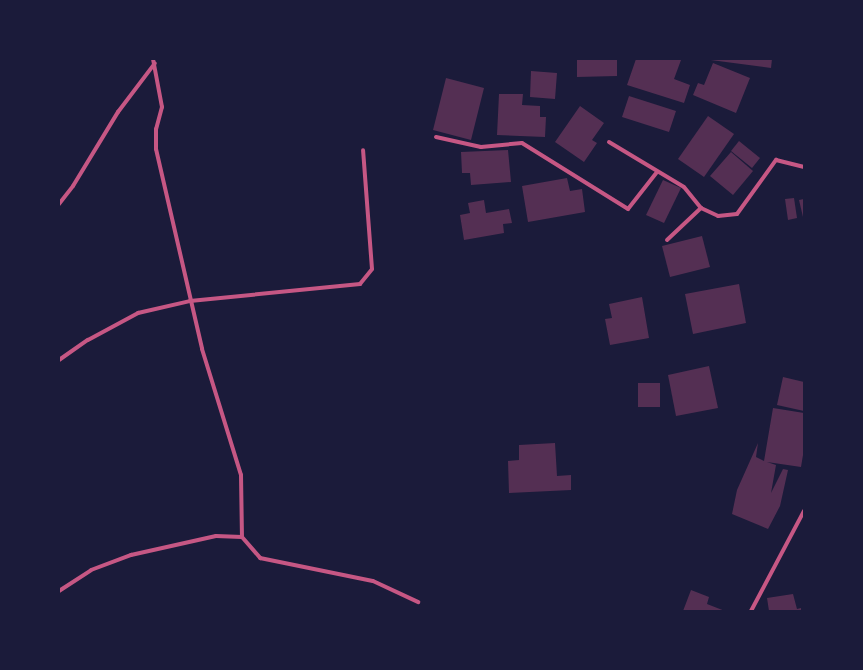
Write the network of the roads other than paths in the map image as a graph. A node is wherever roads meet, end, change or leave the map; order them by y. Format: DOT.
graph roads {
  1 [pos="154,61"];
  2 [pos="436,137"];
  3 [pos="609,142"];
  4 [pos="363,150"];
  5 [pos="804,167"];
  6 [pos="657,172"];
  7 [pos="59,204"];
  8 [pos="701,208"];
  9 [pos="667,240"];
  10 [pos="190,301"];
  11 [pos="59,360"];
  12 [pos="804,511"];
  13 [pos="242,537"];
  14 [pos="59,591"];
  15 [pos="418,602"];
  16 [pos="751,611"];
  1 -- 7 [label="street"];
  1 -- 10 [label="street"];
  2 -- 6 [label="street"];
  3 -- 6 [label="street"];
  4 -- 10 [label="street"];
  5 -- 8 [label="street"];
  6 -- 8 [label="street"];
  8 -- 9 [label="street"];
  10 -- 11 [label="street"];
  10 -- 13 [label="street"];
  12 -- 16 [label="street"];
  13 -- 14 [label="street"];
  13 -- 15 [label="street"];
}
